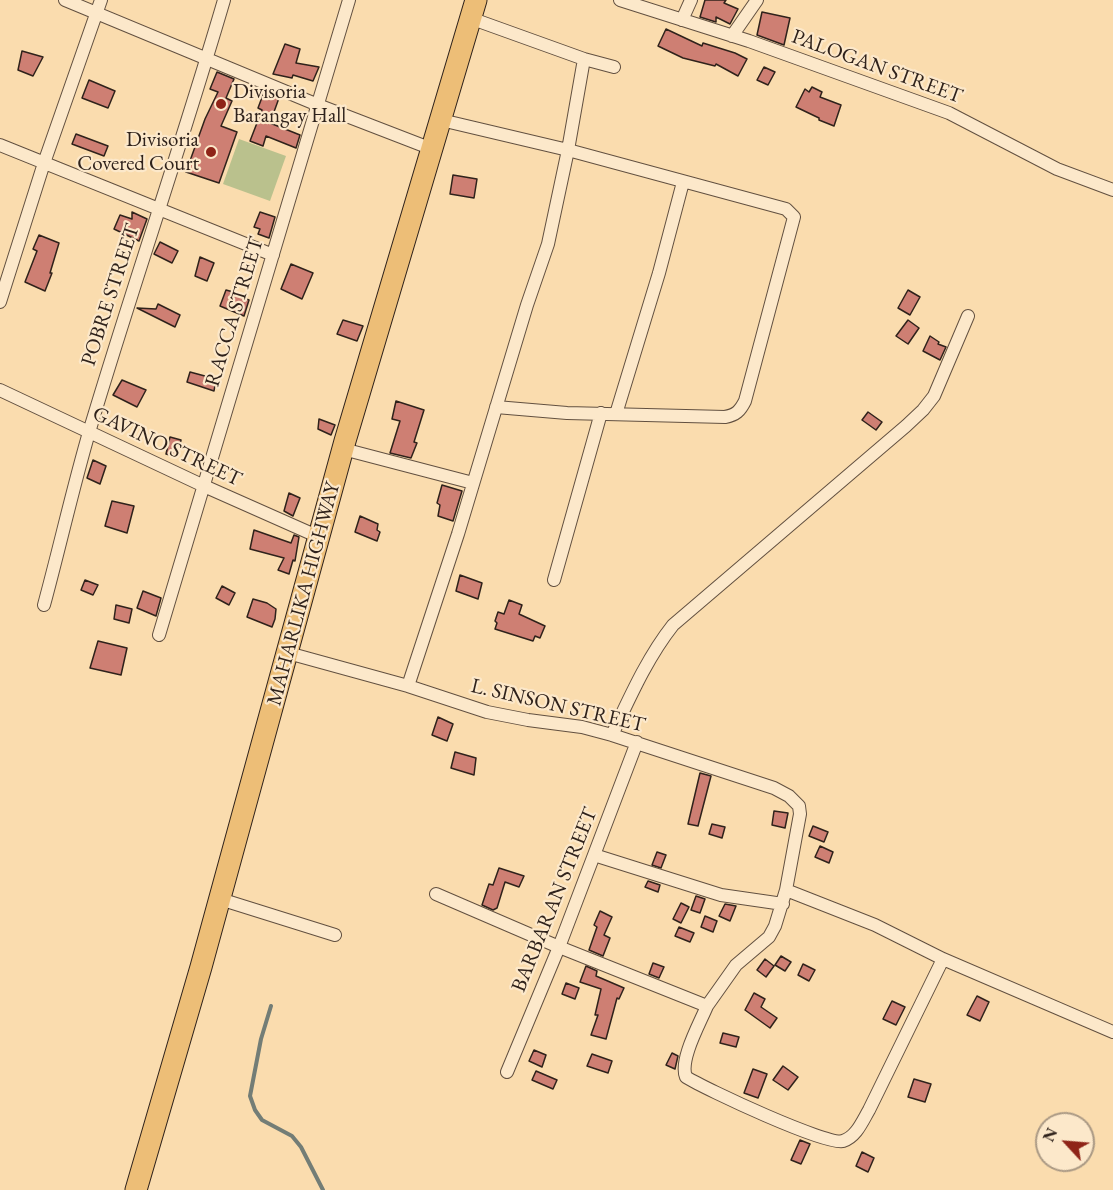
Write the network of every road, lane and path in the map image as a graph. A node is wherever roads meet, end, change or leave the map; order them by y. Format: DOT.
graph roads {
  1 [pos="65,0"];
  2 [pos="224,0"];
  3 [pos="349,0"];
  4 [pos="620,0"];
  5 [pos="691,0"];
  6 [pos="757,0"];
  7 [pos="99,6"];
  8 [pos="473,9"];
  9 [pos="682,20"];
  10 [pos="732,36"];
  11 [pos="207,59"];
  12 [pos="584,59"];
  13 [pos="614,67"];
  14 [pos="318,105"];
  15 [pos="441,120"];
  16 [pos="0,145"];
  17 [pos="432,149"];
  18 [pos="568,150"];
  19 [pos="44,163"];
  20 [pos="683,182"];
  21 [pos="1113,190"];
  22 [pos="159,209"];
  23 [pos="273,255"];
  24 [pos="0,302"];
  25 [pos="968,316"];
  26 [pos="0,390"];
  27 [pos="496,407"];
  28 [pos="601,413"];
  29 [pos="616,414"];
  30 [pos="89,432"];
  31 [pos="343,449"];
  32 [pos="473,483"];
  33 [pos="204,486"];
  34 [pos="319,537"];
  35 [pos="554,580"];
  36 [pos="44,605"];
  37 [pos="159,635"];
  38 [pos="288,653"];
  39 [pos="408,686"];
  40 [pos="612,735"];
  41 [pos="638,742"];
  42 [pos="594,855"];
  43 [pos="786,890"];
  44 [pos="436,894"];
  45 [pos="220,899"];
  46 [pos="783,904"];
  47 [pos="335,935"];
  48 [pos="559,947"];
  49 [pos="943,959"];
  50 [pos="707,1006"];
  51 [pos="1113,1032"];
  52 [pos="507,1072"];
  53 [pos="136,1190"];
  1 -- 7 [label="street"];
  2 -- 11 [label="street, POBRE STREET"];
  3 -- 14 [label="street, RACCA STREET"];
  4 -- 9 [label="street, PALOGAN STREET"];
  5 -- 9 [label="street"];
  6 -- 10 [label="street"];
  7 -- 11 [label="street"];
  7 -- 19 [label="street"];
  8 -- 12 [label="street"];
  8 -- 15 [label="highway, MAHARLIKA HIGHWAY"];
  9 -- 10 [label="street, PALOGAN STREET"];
  10 -- 21 [label="street, PALOGAN STREET"];
  11 -- 14 [label="street"];
  11 -- 22 [label="street, POBRE STREET"];
  12 -- 13 [label="street"];
  12 -- 18 [label="street"];
  14 -- 17 [label="street"];
  14 -- 23 [label="street, RACCA STREET"];
  15 -- 17 [label="highway, MAHARLIKA HIGHWAY"];
  15 -- 18 [label="street"];
  16 -- 19 [label="street"];
  17 -- 31 [label="highway, MAHARLIKA HIGHWAY"];
  18 -- 20 [label="street"];
  18 -- 27 [label="street"];
  19 -- 22 [label="street"];
  19 -- 24 [label="street"];
  20 -- 29 [label="street"];
  20 -- 29 [label="street"];
  22 -- 23 [label="street"];
  22 -- 30 [label="street, POBRE STREET"];
  23 -- 33 [label="street, RACCA STREET"];
  25 -- 40 [label="street"];
  26 -- 30 [label="street, GAVINO STREET"];
  27 -- 28 [label="street"];
  27 -- 32 [label="street"];
  28 -- 29 [label="street"];
  28 -- 35 [label="street"];
  30 -- 33 [label="street, GAVINO STREET"];
  30 -- 36 [label="street, POBRE STREET"];
  31 -- 32 [label="street"];
  31 -- 34 [label="highway, MAHARLIKA HIGHWAY"];
  32 -- 39 [label="street"];
  33 -- 34 [label="street, GAVINO STREET"];
  33 -- 37 [label="street, RACCA STREET"];
  34 -- 38 [label="highway, MAHARLIKA HIGHWAY"];
  38 -- 39 [label="street, L. SINSON STREET"];
  38 -- 45 [label="highway, MAHARLIKA HIGHWAY"];
  39 -- 40 [label="street, L. SINSON STREET"];
  40 -- 41 [label="street, L. SINSON STREET"];
  41 -- 42 [label="street, BARBARAN STREET"];
  41 -- 43 [label="street, L. SINSON STREET"];
  42 -- 46 [label="street"];
  42 -- 48 [label="street, BARBARAN STREET"];
  43 -- 46 [label="street, L. SINSON STREET"];
  43 -- 49 [label="street"];
  44 -- 48 [label="street"];
  45 -- 47 [label="street"];
  45 -- 53 [label="highway, MAHARLIKA HIGHWAY"];
  46 -- 50 [label="street, L. SINSON STREET"];
  48 -- 50 [label="street"];
  48 -- 52 [label="street, BARBARAN STREET"];
  49 -- 50 [label="street, L. SINSON STREET"];
  49 -- 51 [label="street"];
}
